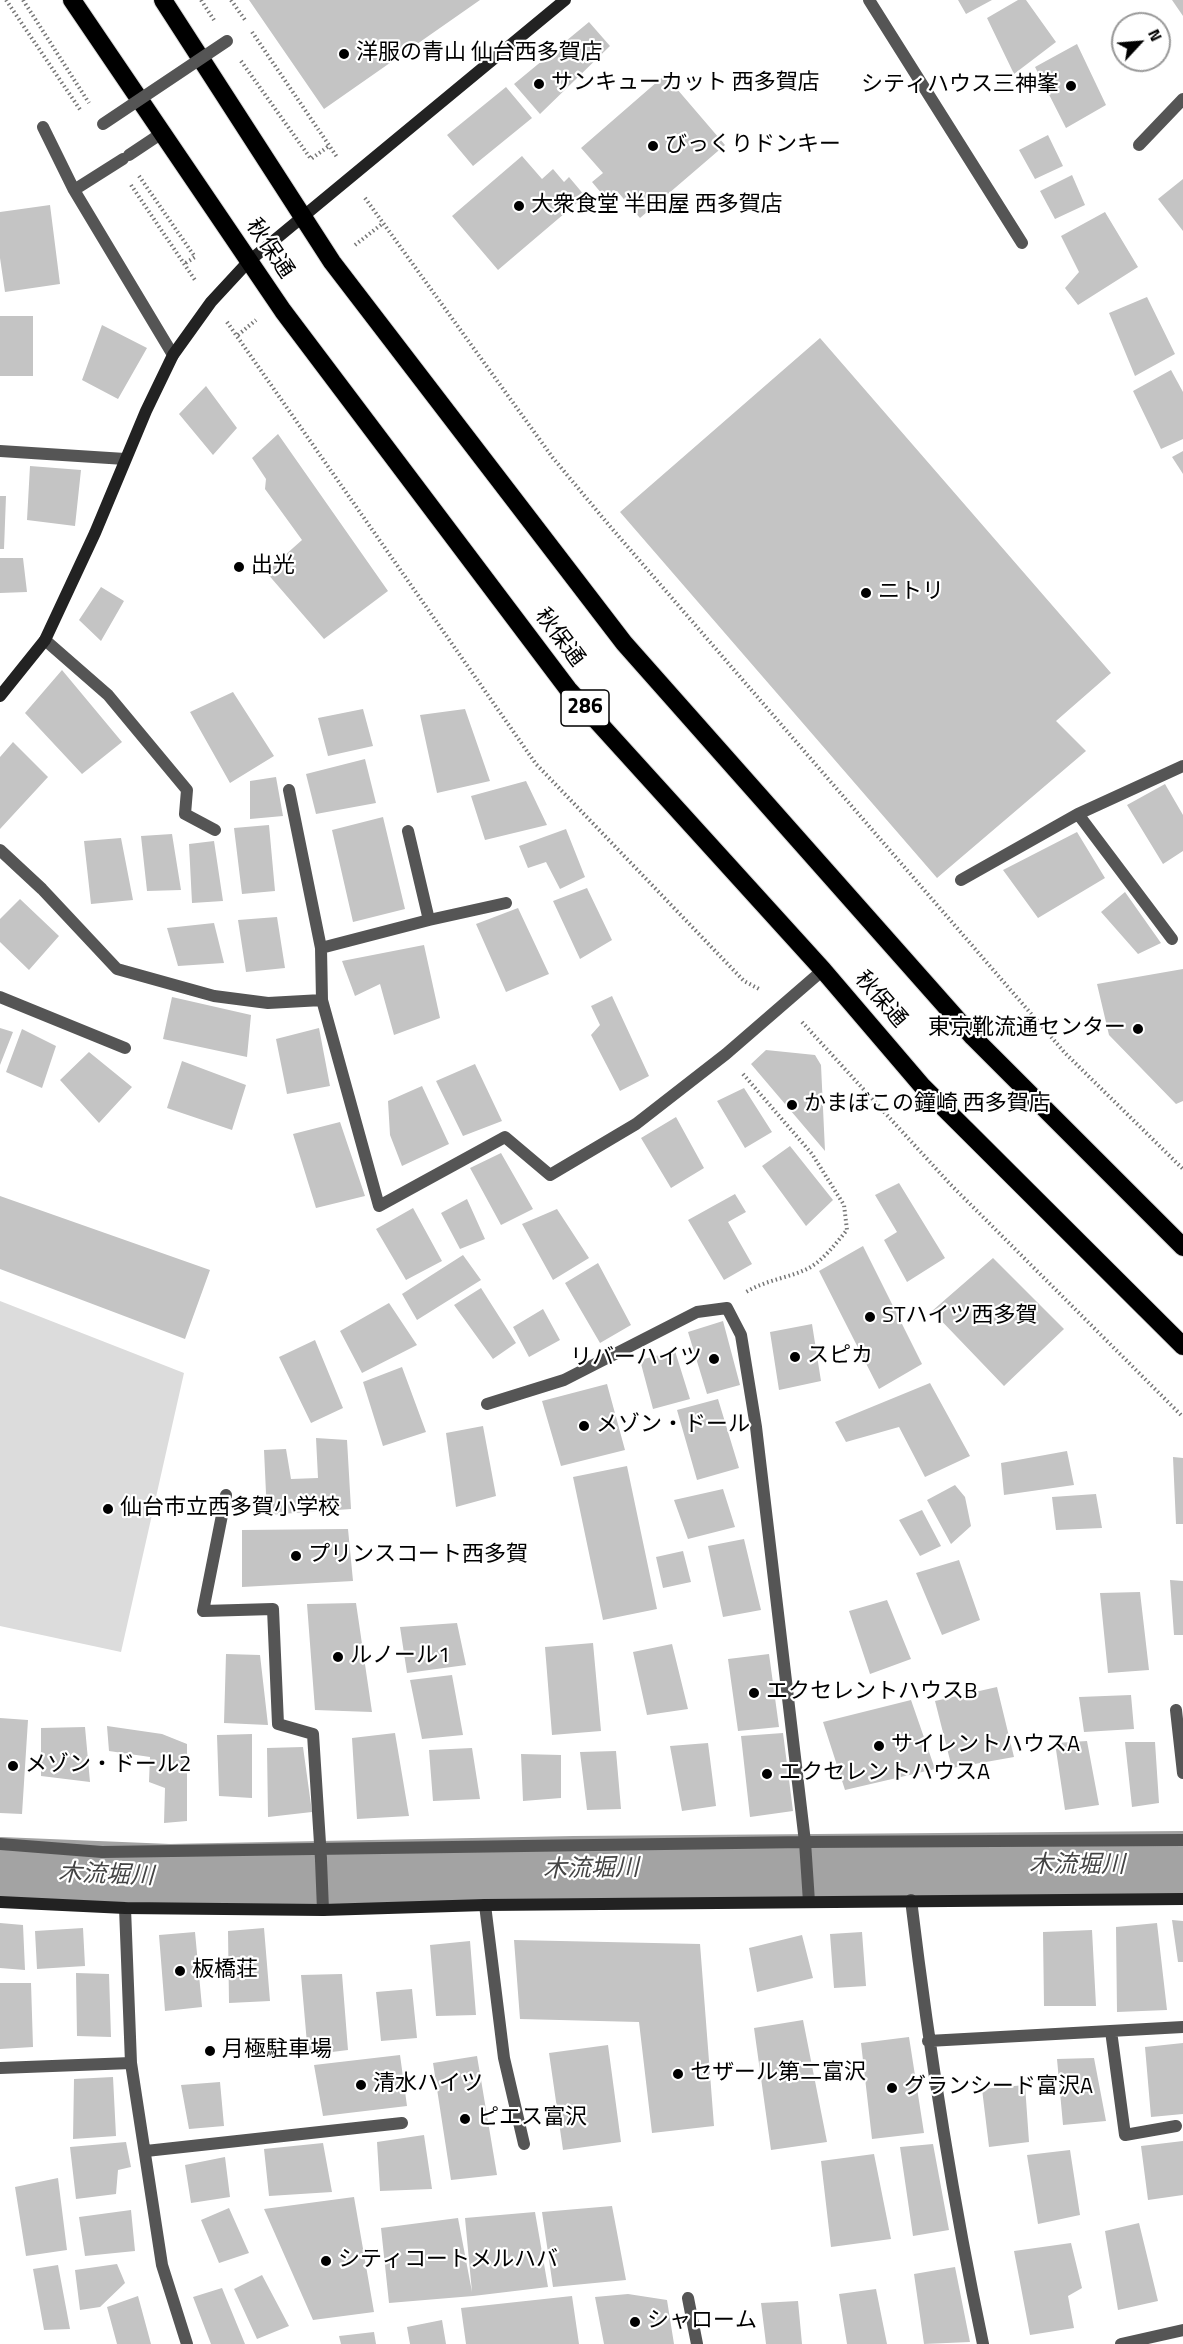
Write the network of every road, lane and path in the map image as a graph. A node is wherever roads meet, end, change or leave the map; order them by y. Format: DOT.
graph roads {
  1 [pos="6,0"];
  2 [pos="23,0"];
  3 [pos="72,0"];
  4 [pos="163,0"];
  5 [pos="231,0"];
  6 [pos="565,0"];
  7 [pos="869,0"];
  8 [pos="227,41"];
  9 [pos="1183,99"];
  10 [pos="84,115"];
  11 [pos="103,124"];
  12 [pos="43,127"];
  13 [pos="162,133"];
  14 [pos="1139,144"];
  15 [pos="329,146"];
  16 [pos="123,159"];
  17 [pos="137,173"];
  18 [pos="351,178"];
  19 [pos="74,190"];
  20 [pos="304,218"];
  21 [pos="1022,243"];
  22 [pos="248,262"];
  23 [pos="184,264"];
  24 [pos="211,302"];
  25 [pos="173,355"];
  26 [pos="0,452"];
  27 [pos="125,459"];
  28 [pos="45,640"];
  29 [pos="1,694"];
  30 [pos="1183,766"];
  31 [pos="289,790"];
  32 [pos="1078,814"];
  33 [pos="214,830"];
  34 [pos="408,831"];
  35 [pos="0,850"];
  36 [pos="961,880"];
  37 [pos="506,903"];
  38 [pos="429,920"];
  39 [pos="1172,939"];
  40 [pos="321,948"];
  41 [pos="823,970"];
  42 [pos="0,998"];
  43 [pos="322,1000"];
  44 [pos="784,1003"];
  45 [pos="125,1048"];
  46 [pos="726,1054"];
  47 [pos="1183,1169"];
  48 [pos="1183,1247"];
  49 [pos="727,1308"];
  50 [pos="1183,1346"];
  51 [pos="488,1404"];
  52 [pos="1183,1417"];
  53 [pos="226,1495"];
  54 [pos="1176,1710"];
  55 [pos="1183,1773"];
  56 [pos="1183,1839"];
  57 [pos="805,1842"];
  58 [pos="0,1844"];
  59 [pos="321,1855"];
  60 [pos="1183,1899"];
  61 [pos="911,1900"];
  62 [pos="0,1902"];
  63 [pos="809,1902"];
  64 [pos="485,1905"];
  65 [pos="125,1908"];
  66 [pos="322,1910"];
  67 [pos="1183,2027"];
  68 [pos="1111,2031"];
  69 [pos="928,2041"];
  70 [pos="131,2063"];
  71 [pos="0,2068"];
  72 [pos="402,2123"];
  73 [pos="1176,2126"];
  74 [pos="524,2144"];
  75 [pos="146,2151"];
  76 [pos="688,2298"];
  77 [pos="1183,2330"];
  78 [pos="187,2344"];
  79 [pos="697,2344"];
  80 [pos="983,2344"];
  81 [pos="1121,2344"];
  1 -- 10 [label="path"];
  2 -- 11 [label="path"];
  3 -- 13 [label="highway, 秋保通 / 286"];
  4 -- 20 [label="highway, 秋保通"];
  5 -- 15 [label="path"];
  6 -- 18 [label="street"];
  7 -- 21 [label="street"];
  8 -- 11 [label="street, bridge"];
  8 -- 15 [label="path"];
  9 -- 14 [label="street"];
  12 -- 19 [label="street"];
  13 -- 16 [label="street"];
  13 -- 22 [label="highway, 秋保通 / 286"];
  15 -- 18 [label="path"];
  16 -- 19 [label="street"];
  16 -- 23 [label="path"];
  17 -- 23 [label="path"];
  18 -- 20 [label="street"];
  18 -- 47 [label="path"];
  19 -- 25 [label="street"];
  20 -- 22 [label="street"];
  20 -- 48 [label="highway, 秋保通"];
  22 -- 24 [label="street"];
  22 -- 41 [label="highway, 秋保通 / 286"];
  23 -- 24 [label="path"];
  24 -- 25 [label="street"];
  24 -- 44 [label="path"];
  25 -- 27 [label="street"];
  26 -- 27 [label="street"];
  27 -- 28 [label="street"];
  28 -- 29 [label="street"];
  28 -- 33 [label="street"];
  30 -- 32 [label="street"];
  31 -- 40 [label="street"];
  32 -- 36 [label="street"];
  32 -- 39 [label="street"];
  34 -- 38 [label="street"];
  35 -- 43 [label="street"];
  37 -- 38 [label="street"];
  38 -- 40 [label="street"];
  40 -- 43 [label="street"];
  41 -- 44 [label="street"];
  41 -- 50 [label="highway, 秋保通 / 286"];
  42 -- 45 [label="street"];
  43 -- 46 [label="street"];
  44 -- 46 [label="street"];
  44 -- 52 [label="path"];
  46 -- 49 [label="path"];
  49 -- 51 [label="street"];
  49 -- 57 [label="street"];
  53 -- 59 [label="street"];
  54 -- 55 [label="street"];
  56 -- 57 [label="street"];
  57 -- 59 [label="street"];
  57 -- 63 [label="street"];
  58 -- 59 [label="street"];
  59 -- 66 [label="street"];
  60 -- 61 [label="street"];
  61 -- 63 [label="street"];
  61 -- 69 [label="street"];
  62 -- 65 [label="street"];
  63 -- 64 [label="street"];
  64 -- 66 [label="street"];
  64 -- 74 [label="street"];
  65 -- 66 [label="street"];
  65 -- 70 [label="street"];
  67 -- 68 [label="street"];
  68 -- 69 [label="street"];
  68 -- 73 [label="street"];
  69 -- 80 [label="street"];
  70 -- 71 [label="street"];
  70 -- 75 [label="street"];
  72 -- 75 [label="street"];
  75 -- 78 [label="street"];
  76 -- 79 [label="street"];
  77 -- 81 [label="street"];
}
